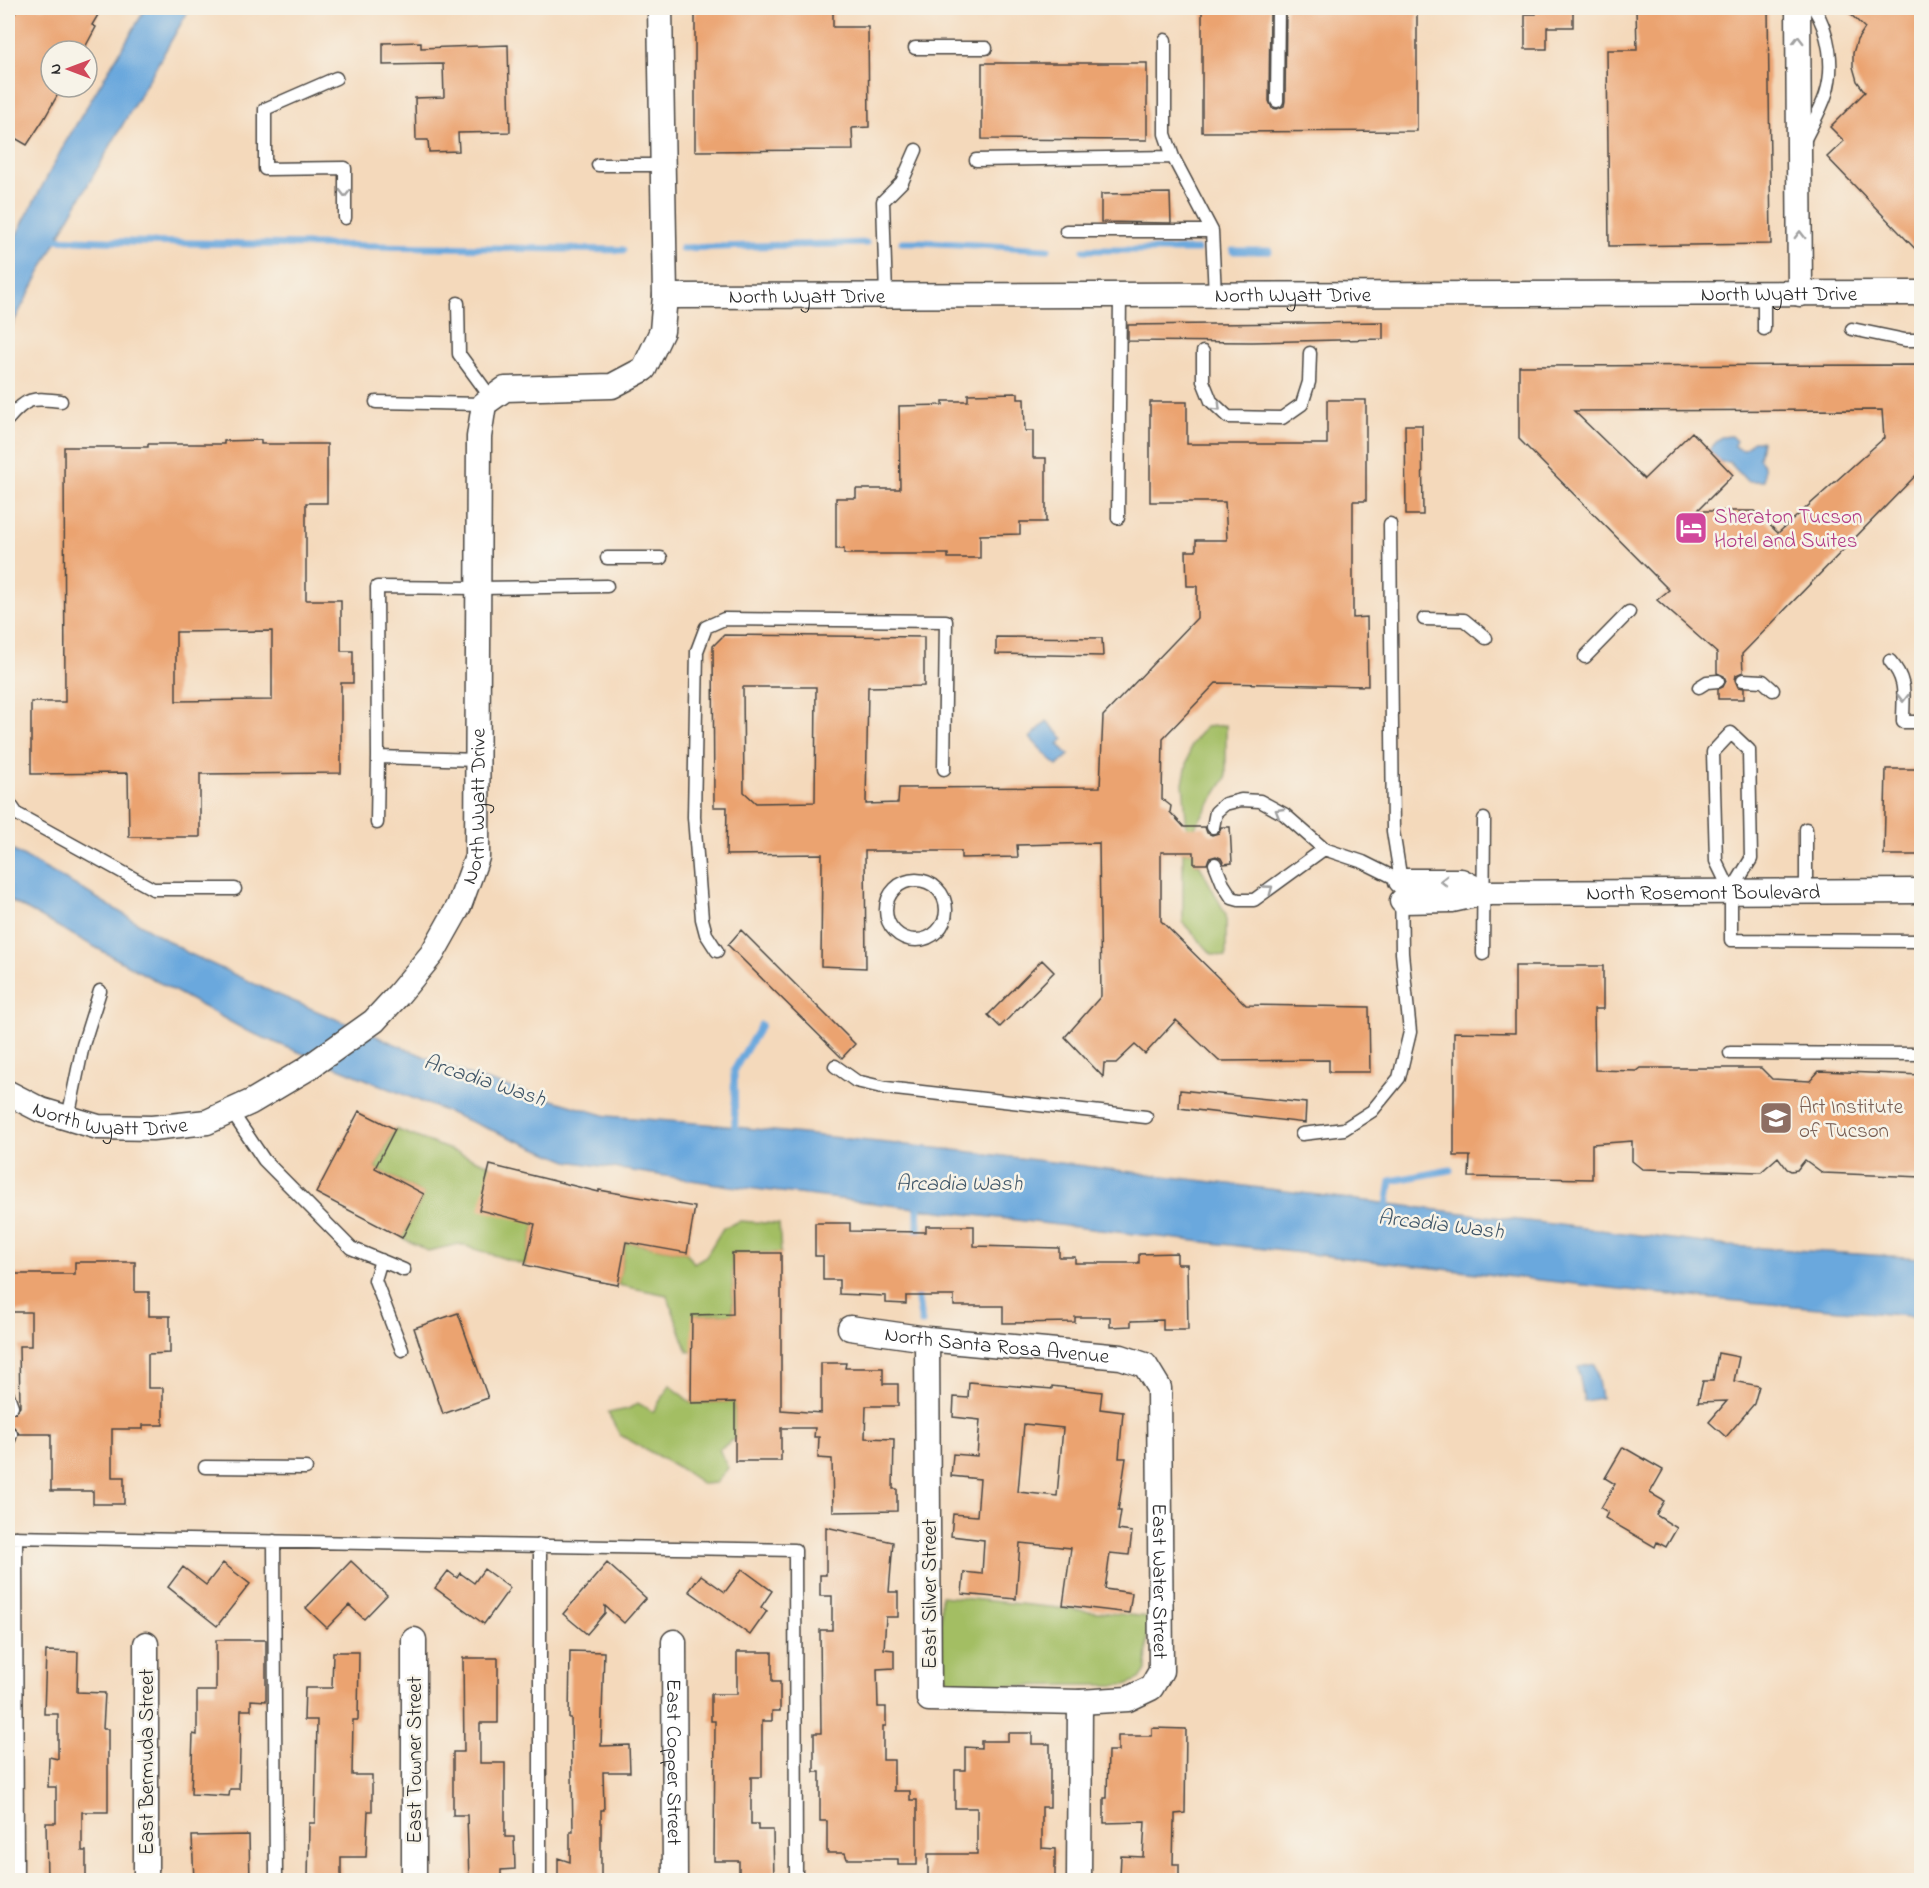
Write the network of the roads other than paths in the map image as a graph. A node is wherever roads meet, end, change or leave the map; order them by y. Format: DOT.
graph roads {
  1 [pos="660,8"];
  2 [pos="1278,8"];
  3 [pos="1798,8"];
  4 [pos="1814,8"];
  5 [pos="1165,40"];
  6 [pos="915,48"];
  7 [pos="986,48"];
  8 [pos="336,78"];
  9 [pos="1277,101"];
  10 [pos="916,150"];
  11 [pos="1799,150"];
  12 [pos="1173,157"];
  13 [pos="976,160"];
  14 [pos="598,165"];
  15 [pos="663,165"];
  16 [pos="345,218"];
  17 [pos="1066,231"];
  18 [pos="1212,231"];
  19 [pos="1922,293"];
  20 [pos="1764,294"];
  21 [pos="1800,294"];
  22 [pos="1120,295"];
  23 [pos="1215,295"];
  24 [pos="665,296"];
  25 [pos="886,296"];
  26 [pos="458,303"];
  27 [pos="1764,329"];
  28 [pos="1852,329"];
  29 [pos="1922,340"];
  30 [pos="1203,352"];
  31 [pos="1310,353"];
  32 [pos="62,401"];
  33 [pos="488,401"];
  34 [pos="376,402"];
  35 [pos="8,419"];
  36 [pos="1118,519"];
  37 [pos="1390,524"];
  38 [pos="607,558"];
  39 [pos="661,558"];
  40 [pos="607,586"];
  41 [pos="478,588"];
  42 [pos="1629,612"];
  43 [pos="1424,620"];
  44 [pos="1485,638"];
  45 [pos="1585,657"];
  46 [pos="1890,661"];
  47 [pos="1743,680"];
  48 [pos="1718,681"];
  49 [pos="1699,687"];
  50 [pos="1773,690"];
  51 [pos="1922,722"];
  52 [pos="378,757"];
  53 [pos="478,760"];
  54 [pos="944,769"];
  55 [pos="8,801"];
  56 [pos="1484,819"];
  57 [pos="377,823"];
  58 [pos="1214,827"];
  59 [pos="1806,829"];
  60 [pos="1324,849"];
  61 [pos="1215,864"];
  62 [pos="235,889"];
  63 [pos="1401,891"];
  64 [pos="1922,891"];
  65 [pos="1731,892"];
  66 [pos="1806,892"];
  67 [pos="1484,893"];
  68 [pos="941,926"];
  69 [pos="1922,941"];
  70 [pos="717,951"];
  71 [pos="1483,954"];
  72 [pos="100,991"];
  73 [pos="1730,1053"];
  74 [pos="1922,1054"];
  75 [pos="835,1066"];
  76 [pos="8,1093"];
  77 [pos="231,1111"];
  78 [pos="1146,1117"];
  79 [pos="68,1118"];
  80 [pos="1302,1134"];
  81 [pos="381,1260"];
  82 [pos="404,1270"];
  83 [pos="850,1328"];
  84 [pos="927,1339"];
  85 [pos="402,1350"];
  86 [pos="1145,1365"];
  87 [pos="205,1467"];
  88 [pos="306,1468"];
  89 [pos="12,1537"];
  90 [pos="274,1541"];
  91 [pos="540,1545"];
  92 [pos="414,1640"];
  93 [pos="674,1642"];
  94 [pos="146,1644"];
  95 [pos="1080,1702"];
  96 [pos="17,1881"];
  97 [pos="146,1881"];
  98 [pos="276,1881"];
  99 [pos="414,1881"];
  100 [pos="540,1881"];
  101 [pos="675,1881"];
  102 [pos="796,1881"];
  103 [pos="1079,1881"];
  1 -- 15 [label="street"];
  2 -- 9 [label="lane"];
  11 -- 3 [label="street, one-way"];
  4 -- 11 [label="lane"];
  5 -- 12 [label="lane"];
  6 -- 7 [label="lane"];
  8 -- 16 [label="lane, one-way"];
  10 -- 25 [label="lane"];
  21 -- 11 [label="street, one-way"];
  12 -- 13 [label="lane"];
  12 -- 18 [label="lane"];
  14 -- 15 [label="lane"];
  15 -- 24 [label="street"];
  17 -- 18 [label="lane"];
  18 -- 23 [label="lane"];
  19 -- 21 [label="street, North Wyatt Drive"];
  20 -- 21 [label="street, North Wyatt Drive"];
  20 -- 23 [label="street, North Wyatt Drive"];
  20 -- 27 [label="lane"];
  22 -- 23 [label="street, North Wyatt Drive"];
  22 -- 25 [label="street, North Wyatt Drive"];
  22 -- 36 [label="lane"];
  24 -- 25 [label="street, North Wyatt Drive"];
  24 -- 33 [label="street"];
  26 -- 33 [label="lane"];
  28 -- 29 [label="lane"];
  30 -- 31 [label="lane, one-way"];
  32 -- 35 [label="lane"];
  33 -- 34 [label="lane"];
  33 -- 41 [label="street, North Wyatt Drive"];
  37 -- 63 [label="lane"];
  38 -- 39 [label="lane"];
  40 -- 41 [label="lane"];
  41 -- 52 [label="lane"];
  41 -- 53 [label="street, North Wyatt Drive"];
  42 -- 45 [label="lane"];
  43 -- 44 [label="lane"];
  46 -- 51 [label="lane, one-way"];
  47 -- 50 [label="lane"];
  48 -- 49 [label="lane"];
  52 -- 53 [label="lane"];
  52 -- 57 [label="lane"];
  53 -- 77 [label="street, North Wyatt Drive"];
  54 -- 70 [label="lane"];
  55 -- 62 [label="lane"];
  56 -- 67 [label="lane"];
  60 -- 58 [label="lane, one-way"];
  59 -- 66 [label="lane"];
  61 -- 60 [label="lane, one-way"];
  60 -- 63 [label="lane"];
  63 -- 67 [label="street, North Rosemont Boulevard"];
  63 -- 80 [label="lane"];
  64 -- 66 [label="street, North Rosemont Boulevard"];
  65 -- 65 [label="lane"];
  65 -- 66 [label="street, North Rosemont Boulevard"];
  65 -- 67 [label="street, North Rosemont Boulevard"];
  65 -- 69 [label="lane"];
  67 -- 71 [label="lane"];
  68 -- 68 [label="lane"];
  72 -- 79 [label="lane"];
  73 -- 74 [label="lane"];
  75 -- 78 [label="lane"];
  76 -- 79 [label="street, North Wyatt Drive"];
  77 -- 79 [label="street, North Wyatt Drive"];
  77 -- 81 [label="lane"];
  81 -- 82 [label="lane"];
  81 -- 85 [label="lane"];
  83 -- 84 [label="street, North Santa Rosa Avenue"];
  84 -- 86 [label="street, North Santa Rosa Avenue"];
  84 -- 95 [label="street, East Silver Street"];
  86 -- 95 [label="street, East Water Street"];
  87 -- 88 [label="lane"];
  89 -- 90 [label="lane"];
  89 -- 96 [label="lane"];
  90 -- 91 [label="lane"];
  90 -- 98 [label="lane"];
  91 -- 100 [label="lane"];
  91 -- 102 [label="lane"];
  92 -- 99 [label="street, East Towner Street"];
  93 -- 101 [label="street, East Copper Street"];
  94 -- 97 [label="street, East Bermuda Street"];
  95 -- 103 [label="street"];
}
